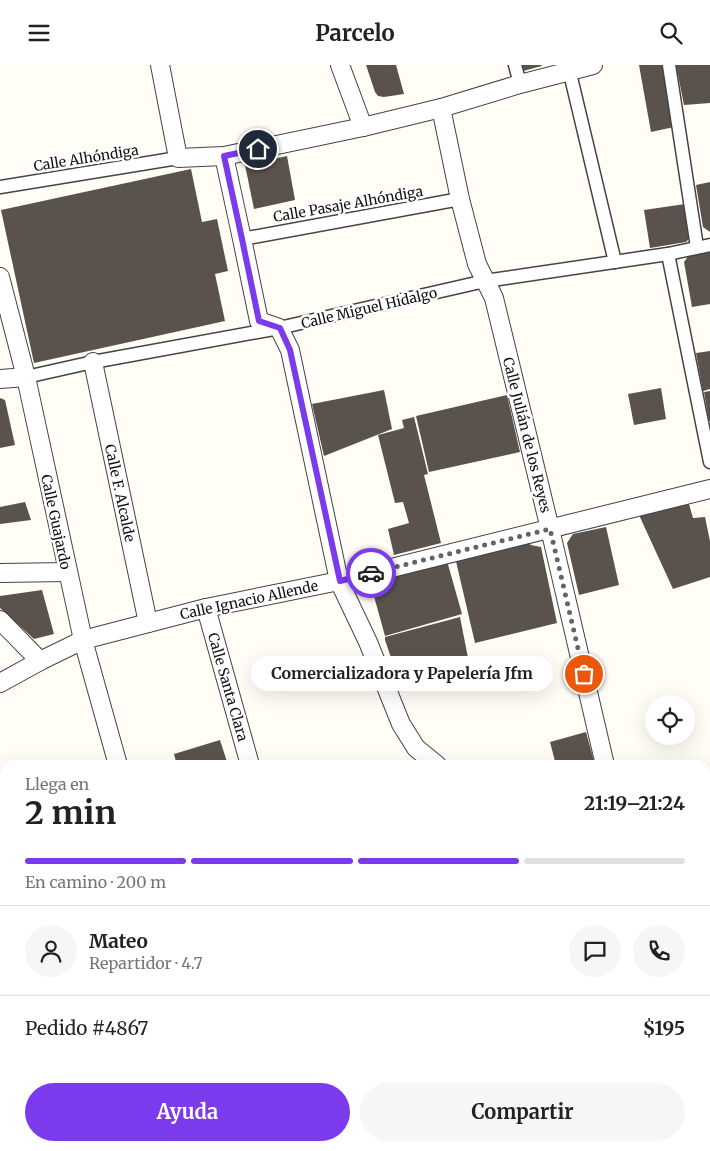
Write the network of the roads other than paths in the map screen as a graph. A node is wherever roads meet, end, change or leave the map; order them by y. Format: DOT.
graph roads {
  1 [pos="160,65"];
  2 [pos="340,65"];
  3 [pos="515,65"];
  4 [pos="592,65"];
  5 [pos="669,65"];
  6 [pos="568,68"];
  7 [pos="520,84"];
  8 [pos="441,108"];
  9 [pos="363,127"];
  10 [pos="224,156"];
  11 [pos="178,158"];
  12 [pos="0,187"];
  13 [pos="460,199"];
  14 [pos="242,239"];
  15 [pos="704,246"];
  16 [pos="668,255"];
  17 [pos="615,262"];
  18 [pos="0,277"];
  19 [pos="485,281"];
  20 [pos="280,328"];
  21 [pos="93,362"];
  22 [pos="2,376"];
  23 [pos="26,377"];
  24 [pos="710,462"];
  25 [pos="710,489"];
  26 [pos="550,529"];
  27 [pos="67,572"];
  28 [pos="0,573"];
  29 [pos="340,581"];
  30 [pos="206,608"];
  31 [pos="0,620"];
  32 [pos="148,623"];
  33 [pos="83,640"];
  34 [pos="40,661"];
  35 [pos="0,683"];
  36 [pos="117,760"];
  37 [pos="249,760"];
  38 [pos="431,760"];
  39 [pos="604,760"];
  1 -- 11 [label="street"];
  2 -- 9 [label="street"];
  3 -- 7 [label="street"];
  4 -- 6 [label="street"];
  5 -- 15 [label="street"];
  6 -- 7 [label="street"];
  6 -- 17 [label="street"];
  7 -- 8 [label="street"];
  8 -- 9 [label="street"];
  8 -- 13 [label="street, Calle Julián de los Reyes"];
  9 -- 10 [label="street"];
  10 -- 11 [label="street"];
  10 -- 14 [label="street"];
  11 -- 12 [label="street, Calle Alhóndiga"];
  13 -- 14 [label="street, Calle Pasaje Alhóndiga"];
  13 -- 19 [label="street, Calle Julián de los Reyes"];
  14 -- 20 [label="street"];
  15 -- 16 [label="street, Calle Miguel Hidalgo"];
  16 -- 17 [label="street, Calle Miguel Hidalgo"];
  16 -- 24 [label="street"];
  17 -- 19 [label="street, Calle Miguel Hidalgo"];
  18 -- 23 [label="street, Calle Guajardo"];
  19 -- 20 [label="street, Calle Miguel Hidalgo"];
  19 -- 26 [label="street, Calle Julián de los Reyes"];
  20 -- 21 [label="street, Calle Miguel Hidalgo"];
  20 -- 29 [label="street"];
  21 -- 23 [label="street, Calle Miguel Hidalgo"];
  21 -- 32 [label="street, Calle F. Alcalde"];
  22 -- 23 [label="street, Calle Miguel Hidalgo"];
  23 -- 27 [label="street, Calle Guajardo"];
  25 -- 26 [label="street, Calle Ignacio Allende"];
  26 -- 29 [label="street, Calle Ignacio Allende"];
  26 -- 39 [label="street, Calle Julián de los Reyes"];
  27 -- 28 [label="street"];
  27 -- 33 [label="street, Calle Guajardo"];
  29 -- 30 [label="street, Calle Ignacio Allende"];
  29 -- 38 [label="street"];
  30 -- 32 [label="street, Calle Ignacio Allende"];
  30 -- 37 [label="street, Calle Santa Clara"];
  31 -- 34 [label="street"];
  32 -- 33 [label="street, Calle Ignacio Allende"];
  33 -- 34 [label="street, Calle Ignacio Allende"];
  33 -- 36 [label="street, Calle Guajardo"];
  34 -- 35 [label="street, Calle Ignacio Allende"];
}
